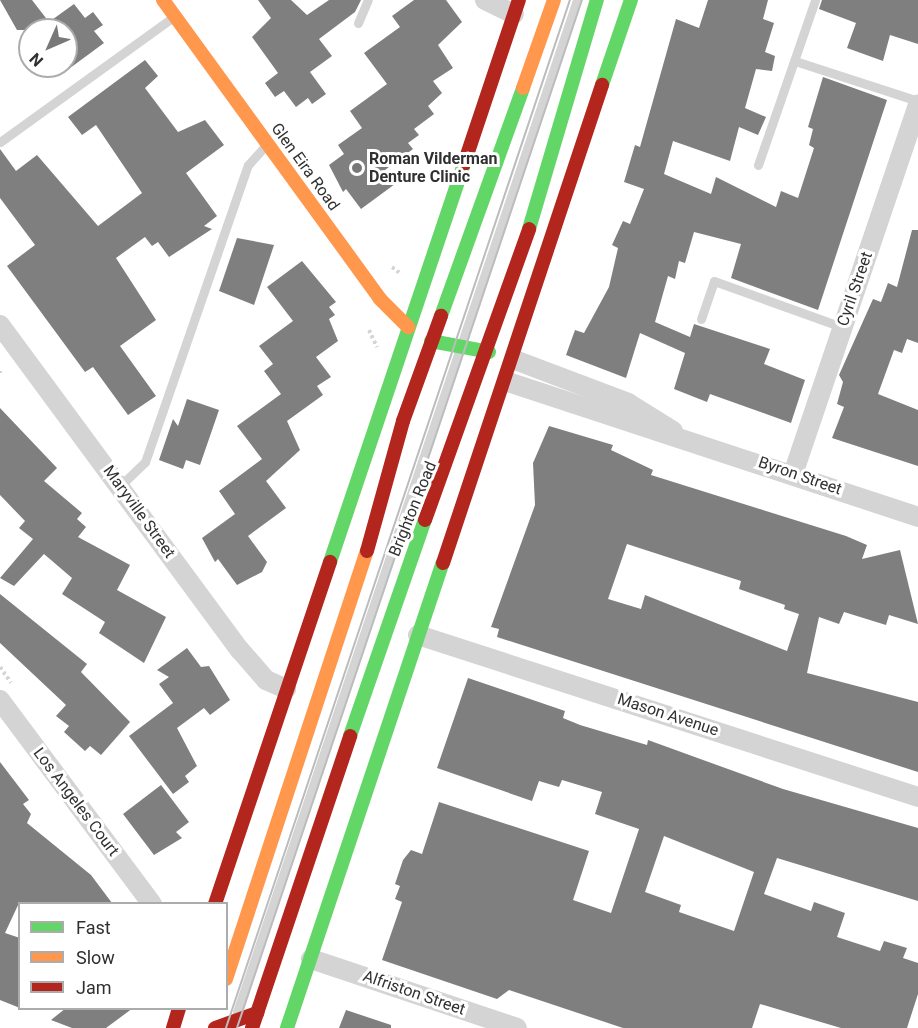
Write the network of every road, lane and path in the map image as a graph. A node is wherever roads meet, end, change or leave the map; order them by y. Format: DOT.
graph roads {
  1 [pos="163,0"];
  2 [pos="368,0"];
  3 [pos="485,0"];
  4 [pos="554,0"];
  5 [pos="577,0"];
  6 [pos="597,0"];
  7 [pos="627,0"];
  8 [pos="632,0"];
  9 [pos="815,0"];
  10 [pos="517,7"];
  11 [pos="175,16"];
  12 [pos="358,23"];
  13 [pos="583,42"];
  14 [pos="795,61"];
  15 [pos="918,103"];
  16 [pos="0,142"];
  17 [pos="267,143"];
  18 [pos="758,165"];
  19 [pos="392,267"];
  20 [pos="403,276"];
  21 [pos="701,319"];
  22 [pos="0,326"];
  23 [pos="408,327"];
  24 [pos="842,327"];
  25 [pos="369,330"];
  26 [pos="431,341"];
  27 [pos="378,350"];
  28 [pos="458,352"];
  29 [pos="489,352"];
  30 [pos="515,360"];
  31 [pos="482,370"];
  32 [pos="508,382"];
  33 [pos="681,436"];
  34 [pos="793,474"];
  35 [pos="120,486"];
  36 [pos="918,517"];
  37 [pos="418,635"];
  38 [pos="286,689"];
  39 [pos="0,700"];
  40 [pos="316,712"];
  41 [pos="264,758"];
  42 [pos="918,797"];
  43 [pos="230,858"];
  44 [pos="151,902"];
  45 [pos="215,902"];
  46 [pos="248,915"];
  47 [pos="267,922"];
  48 [pos="285,929"];
  49 [pos="311,959"];
  50 [pos="228,973"];
  51 [pos="178,1010"];
  52 [pos="216,1010"];
  53 [pos="257,1013"];
  54 [pos="232,1025"];
  55 [pos="173,1028"];
  56 [pos="210,1028"];
  57 [pos="215,1028"];
  58 [pos="252,1028"];
  59 [pos="261,1028"];
  60 [pos="287,1028"];
  61 [pos="516,1028"];
  1 -- 11 [label="main road, Glen Eira Road"];
  2 -- 12 [label="lane"];
  3 -- 10 [label="street"];
  4 -- 26 [label="main road, Brighton Road"];
  5 -- 28 [label="lane"];
  6 -- 13 [label="main road, Brighton Road"];
  7 -- 13 [label="main road"];
  8 -- 30 [label="main road"];
  9 -- 14 [label="lane"];
  10 -- 23 [label="main road"];
  11 -- 16 [label="lane"];
  11 -- 17 [label="main road, Glen Eira Road"];
  13 -- 29 [label="main road, Brighton Road"];
  14 -- 15 [label="lane"];
  14 -- 18 [label="lane"];
  15 -- 24 [label="street, Cyril Street"];
  17 -- 23 [label="main road, Glen Eira Road"];
  17 -- 35 [label="lane"];
  19 -- 20 [label="path"];
  21 -- 24 [label="lane"];
  22 -- 35 [label="street, Maryville Street"];
  23 -- 26 [label="main road, Glen Eira Road"];
  23 -- 38 [label="main road"];
  24 -- 34 [label="street, Cyril Street"];
  25 -- 27 [label="path"];
  26 -- 28 [label="main road, Glen Eira Road"];
  26 -- 40 [label="main road, Brighton Road"];
  28 -- 29 [label="main road, Glen Eira Road"];
  28 -- 31 [label="main road, Glen Eira Road"];
  28 -- 47 [label="lane"];
  29 -- 30 [label="main road, Byron Street"];
  29 -- 31 [label="main road, Brighton Road"];
  30 -- 32 [label="main road"];
  30 -- 33 [label="street, Byron Street"];
  31 -- 32 [label="main road, Byron Street"];
  31 -- 48 [label="main road, Brighton Road"];
  32 -- 33 [label="street, Byron Street"];
  32 -- 37 [label="main road"];
  33 -- 34 [label="street, Byron Street"];
  34 -- 36 [label="street, Byron Street"];
  35 -- 38 [label="street, Maryville Street"];
  37 -- 42 [label="street, Mason Avenue"];
  37 -- 49 [label="main road"];
  38 -- 41 [label="main road"];
  39 -- 44 [label="street, Los Angeles Court"];
  40 -- 41 [label="main road"];
  40 -- 46 [label="main road, Brighton Road"];
  41 -- 43 [label="main road"];
  43 -- 45 [label="main road"];
  43 -- 46 [label="main road"];
  46 -- 47 [label="main road"];
  46 -- 50 [label="main road, Brighton Road"];
  47 -- 48 [label="main road"];
  47 -- 54 [label="lane"];
  48 -- 53 [label="main road, Brighton Road"];
  49 -- 60 [label="main road"];
  49 -- 61 [label="street, Alfriston Street"];
  51 -- 55 [label="main road"];
  52 -- 56 [label="main road"];
  53 -- 54 [label="main road"];
  53 -- 58 [label="main road, Brighton Road"];
  53 -- 59 [label="main road"];
  54 -- 57 [label="main road"];
}
